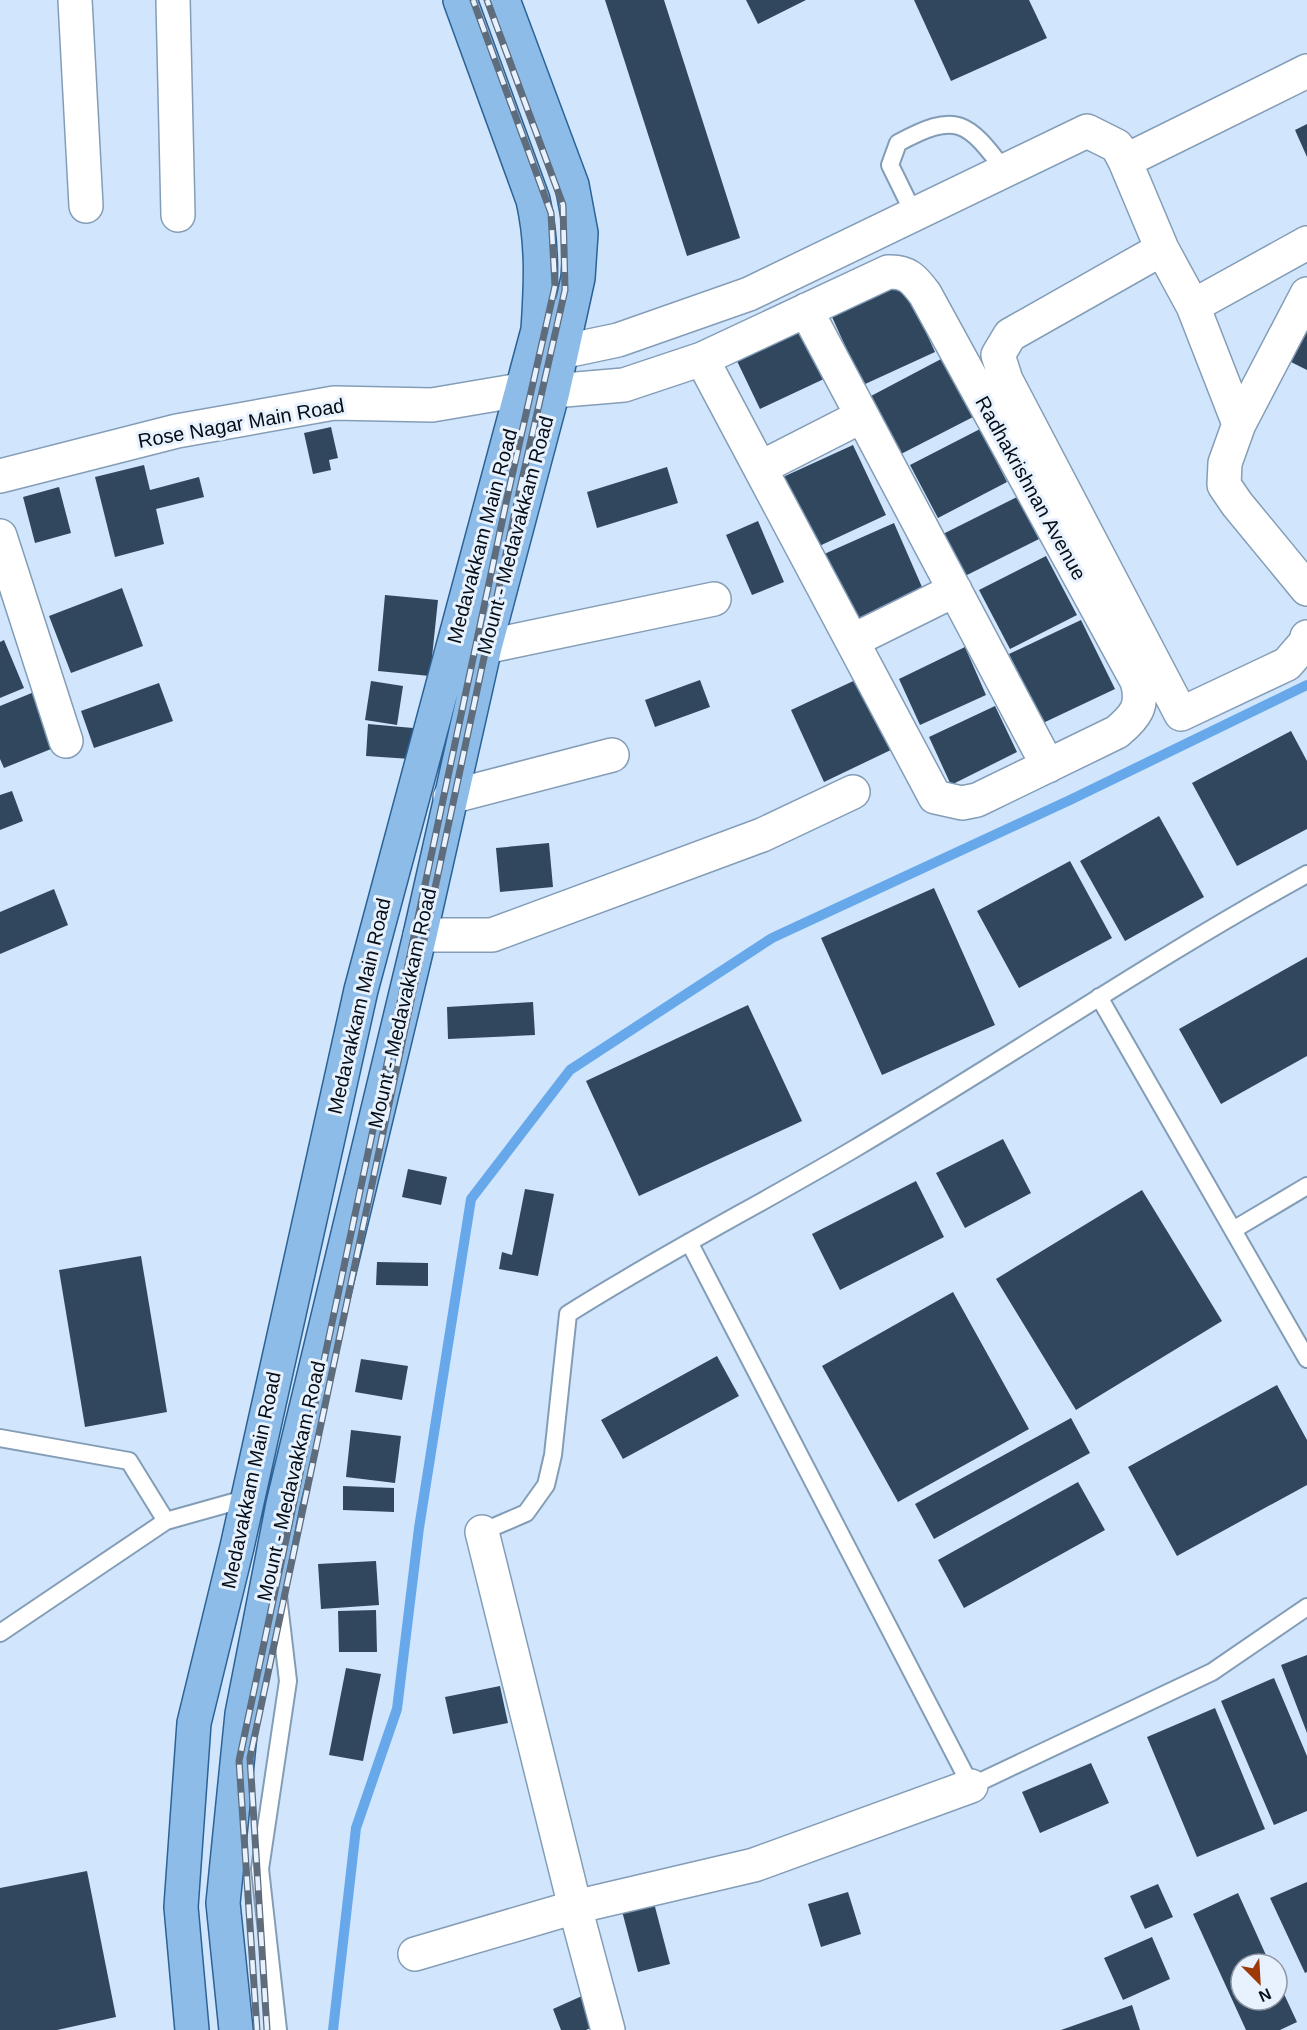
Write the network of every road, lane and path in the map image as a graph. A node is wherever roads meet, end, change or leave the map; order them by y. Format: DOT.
graph roads {
  1 [pos="75,0"];
  2 [pos="173,0"];
  3 [pos="460,0"];
  4 [pos="503,0"];
  5 [pos="1307,71"];
  6 [pos="1125,161"];
  7 [pos="1005,171"];
  8 [pos="86,206"];
  9 [pos="914,214"];
  10 [pos="178,215"];
  11 [pos="1307,243"];
  12 [pos="1162,249"];
  13 [pos="1307,294"];
  14 [pos="1193,306"];
  15 [pos="806,310"];
  16 [pos="561,352"];
  17 [pos="702,359"];
  18 [pos="537,391"];
  19 [pos="862,416"];
  20 [pos="1239,424"];
  21 [pos="760,468"];
  22 [pos="0,476"];
  23 [pos="0,536"];
  24 [pos="954,590"];
  25 [pos="1307,590"];
  26 [pos="714,599"];
  27 [pos="1307,638"];
  28 [pos="852,641"];
  29 [pos="485,647"];
  30 [pos="66,741"];
  31 [pos="612,755"];
  32 [pos="1048,766"];
  33 [pos="853,792"];
  34 [pos="450,797"];
  35 [pos="1307,874"];
  36 [pos="420,935"];
  37 [pos="1099,997"];
  38 [pos="1307,1186"];
  39 [pos="1233,1230"];
  40 [pos="689,1242"];
  41 [pos="1307,1359"];
  42 [pos="0,1438"];
  43 [pos="248,1498"];
  44 [pos="166,1521"];
  45 [pos="482,1532"];
  46 [pos="274,1553"];
  47 [pos="1307,1607"];
  48 [pos="0,1633"];
  49 [pos="971,1786"];
  50 [pos="575,1907"];
  51 [pos="415,1954"];
  52 [pos="192,2030"];
  53 [pos="236,2030"];
  54 [pos="278,2030"];
  55 [pos="608,2030"];
  1 -- 8 [label="street"];
  2 -- 10 [label="street"];
  3 -- 18 [label="main road, Medavakkam Main Road"];
  4 -- 16 [label="main road, Mount - Medavakkam Road"];
  5 -- 6 [label="street"];
  6 -- 7 [label="street"];
  6 -- 12 [label="street"];
  7 -- 9 [label="street"];
  7 -- 9 [label="lane"];
  9 -- 16 [label="street"];
  11 -- 14 [label="street"];
  12 -- 14 [label="street"];
  12 -- 27 [label="street"];
  13 -- 20 [label="street"];
  14 -- 20 [label="street"];
  15 -- 17 [label="street, Radhakrishnan Avenue"];
  15 -- 19 [label="street"];
  15 -- 32 [label="street, Radhakrishnan Avenue"];
  16 -- 18 [label="main road, Mount - Medavakkam Road"];
  17 -- 18 [label="street, Radhakrishnan Avenue"];
  17 -- 21 [label="street, Radhakrishnan Avenue"];
  18 -- 22 [label="street, Rose Nagar Main Road"];
  18 -- 29 [label="main road, Mount - Medavakkam Road"];
  18 -- 43 [label="main road, Medavakkam Main Road"];
  19 -- 21 [label="street"];
  19 -- 24 [label="street"];
  20 -- 25 [label="street"];
  21 -- 28 [label="street, Radhakrishnan Avenue"];
  23 -- 30 [label="street"];
  24 -- 28 [label="street"];
  24 -- 32 [label="street"];
  26 -- 29 [label="street"];
  28 -- 32 [label="street, Radhakrishnan Avenue"];
  29 -- 34 [label="main road, Mount - Medavakkam Road"];
  31 -- 34 [label="street"];
  33 -- 36 [label="street"];
  34 -- 36 [label="main road, Mount - Medavakkam Road"];
  35 -- 37 [label="lane"];
  36 -- 46 [label="main road, Mount - Medavakkam Road"];
  37 -- 39 [label="lane"];
  37 -- 40 [label="lane"];
  38 -- 39 [label="lane"];
  39 -- 41 [label="lane"];
  40 -- 45 [label="lane"];
  40 -- 49 [label="lane"];
  42 -- 44 [label="lane"];
  43 -- 44 [label="lane"];
  43 -- 52 [label="main road, Medavakkam Main Road"];
  44 -- 48 [label="lane"];
  45 -- 50 [label="street"];
  46 -- 53 [label="main road, Mount - Medavakkam Road"];
  46 -- 54 [label="lane"];
  47 -- 49 [label="lane"];
  49 -- 50 [label="street"];
  50 -- 51 [label="street"];
  50 -- 55 [label="street"];
}
